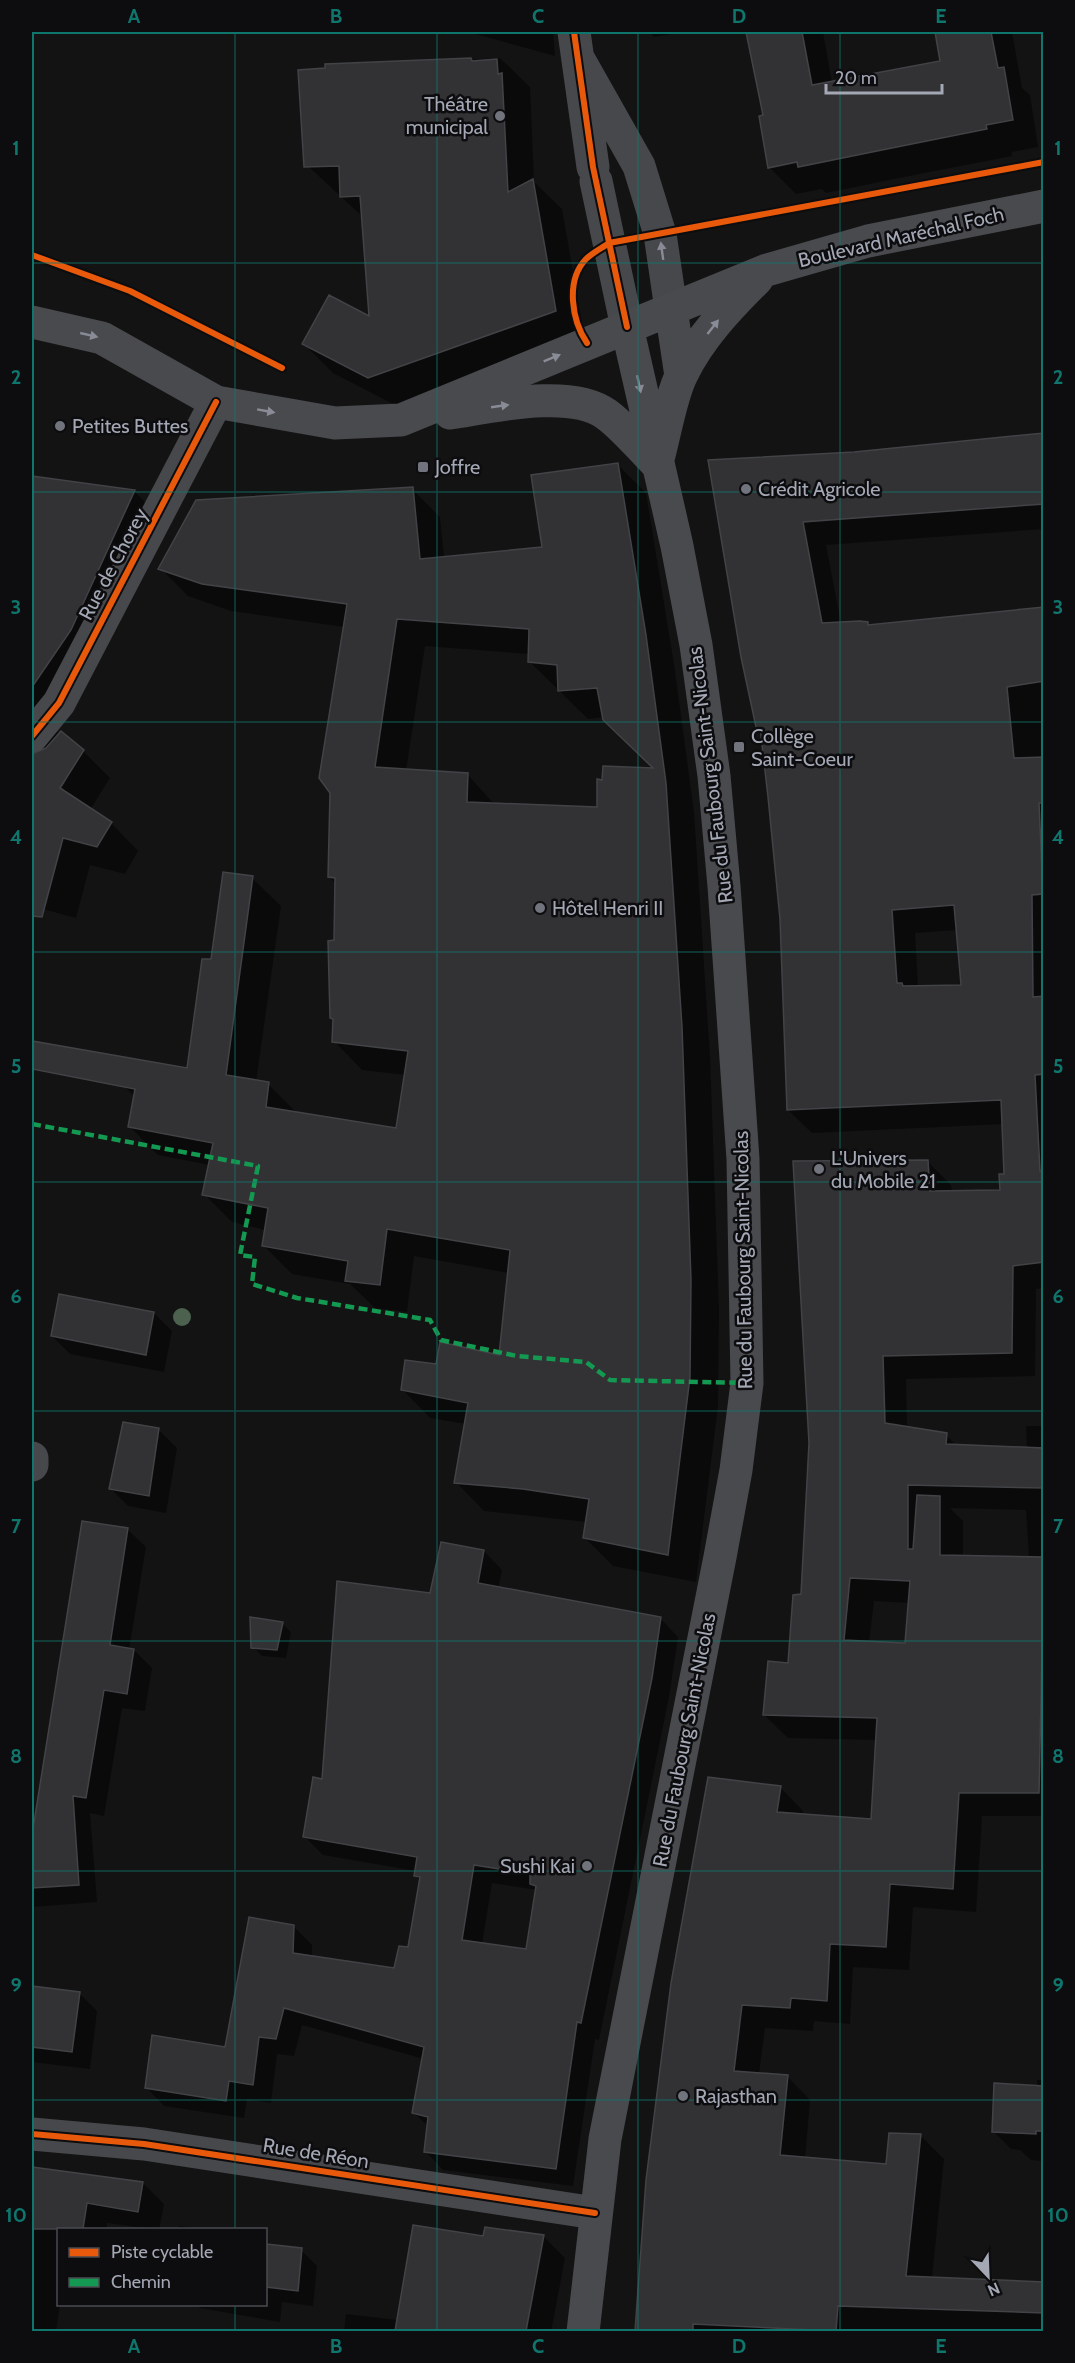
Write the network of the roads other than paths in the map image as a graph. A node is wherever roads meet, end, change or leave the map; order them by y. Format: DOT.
graph roads {
  1 [pos="576,45"];
  2 [pos="1044,206"];
  3 [pos="767,270"];
  4 [pos="671,309"];
  5 [pos="32,322"];
  6 [pos="627,327"];
  7 [pos="681,376"];
  8 [pos="216,402"];
  9 [pos="400,420"];
  10 [pos="656,463"];
  11 [pos="32,736"];
  12 [pos="32,1458"];
  13 [pos="32,1465"];
  14 [pos="32,2133"];
  15 [pos="595,2213"];
  16 [pos="583,2331"];
  4 -- 1 [label="street, one-way"];
  1 -- 6 [label="street"];
  2 -- 3 [label="main road, Boulevard Maréchal Foch"];
  3 -- 4 [label="main road, Boulevard Maréchal Foch"];
  7 -- 3 [label="main road, one-way"];
  4 -- 6 [label="main road, Boulevard Maréchal Foch"];
  4 -- 7 [label="main road"];
  5 -- 8 [label="main road, one-way"];
  9 -- 6 [label="main road, Boulevard Maréchal Foch, one-way"];
  6 -- 10 [label="main road, Rue du Faubourg Saint-Nicolas, one-way"];
  7 -- 10 [label="main road"];
  8 -- 9 [label="main road, one-way"];
  8 -- 11 [label="street, Rue de Chorey"];
  9 -- 10 [label="main road, one-way"];
  10 -- 15 [label="main road, Rue du Faubourg Saint-Nicolas"];
  12 -- 13 [label="street"];
  14 -- 15 [label="street, Rue de Réon"];
  15 -- 16 [label="main road, Rue du Faubourg Saint-Nicolas"];
}
